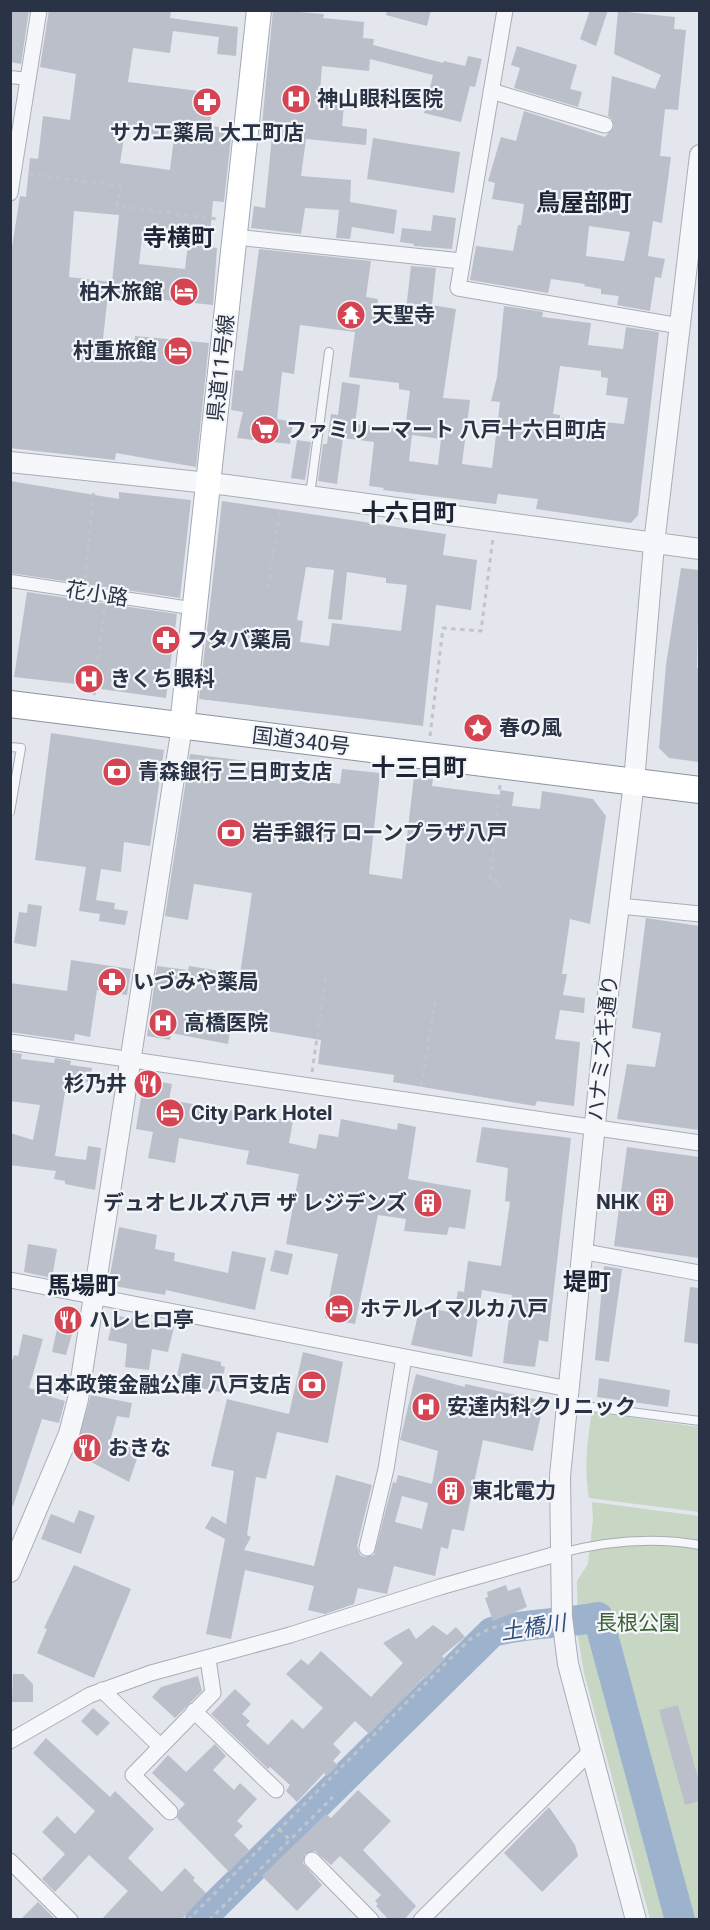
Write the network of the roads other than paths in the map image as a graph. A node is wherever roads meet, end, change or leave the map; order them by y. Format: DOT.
graph roads {
  1 [pos="39,10"];
  2 [pos="259,10"];
  3 [pos="505,10"];
  4 [pos="10,77"];
  5 [pos="28,79"];
  6 [pos="491,91"];
  7 [pos="605,125"];
  8 [pos="699,154"];
  9 [pos="10,193"];
  10 [pos="230,229"];
  11 [pos="461,261"];
  12 [pos="680,327"];
  13 [pos="329,352"];
  14 [pos="10,462"];
  15 [pos="209,483"];
  16 [pos="310,497"];
  17 [pos="654,544"];
  18 [pos="699,549"];
  19 [pos="11,581"];
  20 [pos="184,607"];
  21 [pos="10,705"];
  22 [pos="182,726"];
  23 [pos="10,747"];
  24 [pos="634,782"];
  25 [pos="699,790"];
  26 [pos="10,812"];
  27 [pos="620,906"];
  28 [pos="699,914"];
  29 [pos="10,1042"];
  30 [pos="130,1058"];
  31 [pos="594,1128"];
  32 [pos="699,1143"];
  33 [pos="581,1251"];
  34 [pos="699,1273"];
  35 [pos="10,1280"];
  36 [pos="93,1294"];
  37 [pos="404,1357"];
  38 [pos="568,1396"];
  39 [pos="699,1421"];
  40 [pos="699,1545"];
  41 [pos="367,1548"];
  42 [pos="560,1553"];
  43 [pos="10,1572"];
  44 [pos="208,1659"];
  45 [pos="102,1690"];
  46 [pos="194,1711"];
  47 [pos="10,1741"];
  48 [pos="160,1746"];
  49 [pos="591,1751"];
  50 [pos="276,1790"];
  51 [pos="170,1812"];
  52 [pos="312,1860"];
  53 [pos="10,1861"];
  54 [pos="70,1920"];
  55 [pos="371,1920"];
  56 [pos="421,1920"];
  57 [pos="636,1920"];
  1 -- 5 [label="street"];
  2 -- 10 [label="main road, 県道11号線"];
  3 -- 6 [label="street"];
  4 -- 5 [label="street"];
  5 -- 9 [label="street"];
  6 -- 7 [label="street"];
  6 -- 11 [label="street"];
  8 -- 12 [label="street, ハナミズキ通り"];
  10 -- 11 [label="street"];
  10 -- 15 [label="main road, 県道11号線"];
  11 -- 12 [label="street"];
  12 -- 17 [label="street, ハナミズキ通り"];
  13 -- 16 [label="lane"];
  14 -- 15 [label="street"];
  15 -- 16 [label="street"];
  15 -- 22 [label="main road, 県道11号線"];
  16 -- 17 [label="street"];
  17 -- 18 [label="street"];
  17 -- 24 [label="street, ハナミズキ通り"];
  19 -- 20 [label="street, 花小路"];
  21 -- 22 [label="highway, 国道340号"];
  22 -- 24 [label="highway, 国道340号"];
  22 -- 30 [label="street"];
  23 -- 26 [label="lane"];
  24 -- 25 [label="highway, 国道340号"];
  24 -- 27 [label="street, ハナミズキ通り"];
  27 -- 28 [label="street"];
  27 -- 31 [label="street, ハナミズキ通り"];
  29 -- 30 [label="street"];
  30 -- 31 [label="street"];
  30 -- 36 [label="street"];
  31 -- 32 [label="street"];
  31 -- 33 [label="street, ハナミズキ通り"];
  33 -- 34 [label="street"];
  33 -- 38 [label="street, ハナミズキ通り"];
  35 -- 36 [label="street"];
  36 -- 37 [label="street"];
  36 -- 43 [label="street"];
  37 -- 38 [label="street"];
  37 -- 41 [label="street"];
  38 -- 39 [label="lane"];
  38 -- 42 [label="street, ハナミズキ通り"];
  40 -- 42 [label="lane"];
  42 -- 44 [label="street"];
  42 -- 49 [label="street, ハナミズキ通り"];
  44 -- 45 [label="street"];
  44 -- 46 [label="street"];
  45 -- 47 [label="street"];
  45 -- 48 [label="street"];
  46 -- 48 [label="street"];
  46 -- 50 [label="street"];
  48 -- 51 [label="street"];
  49 -- 56 [label="street"];
  49 -- 57 [label="street, ハナミズキ通り"];
  52 -- 55 [label="street"];
  53 -- 54 [label="street"];
}
